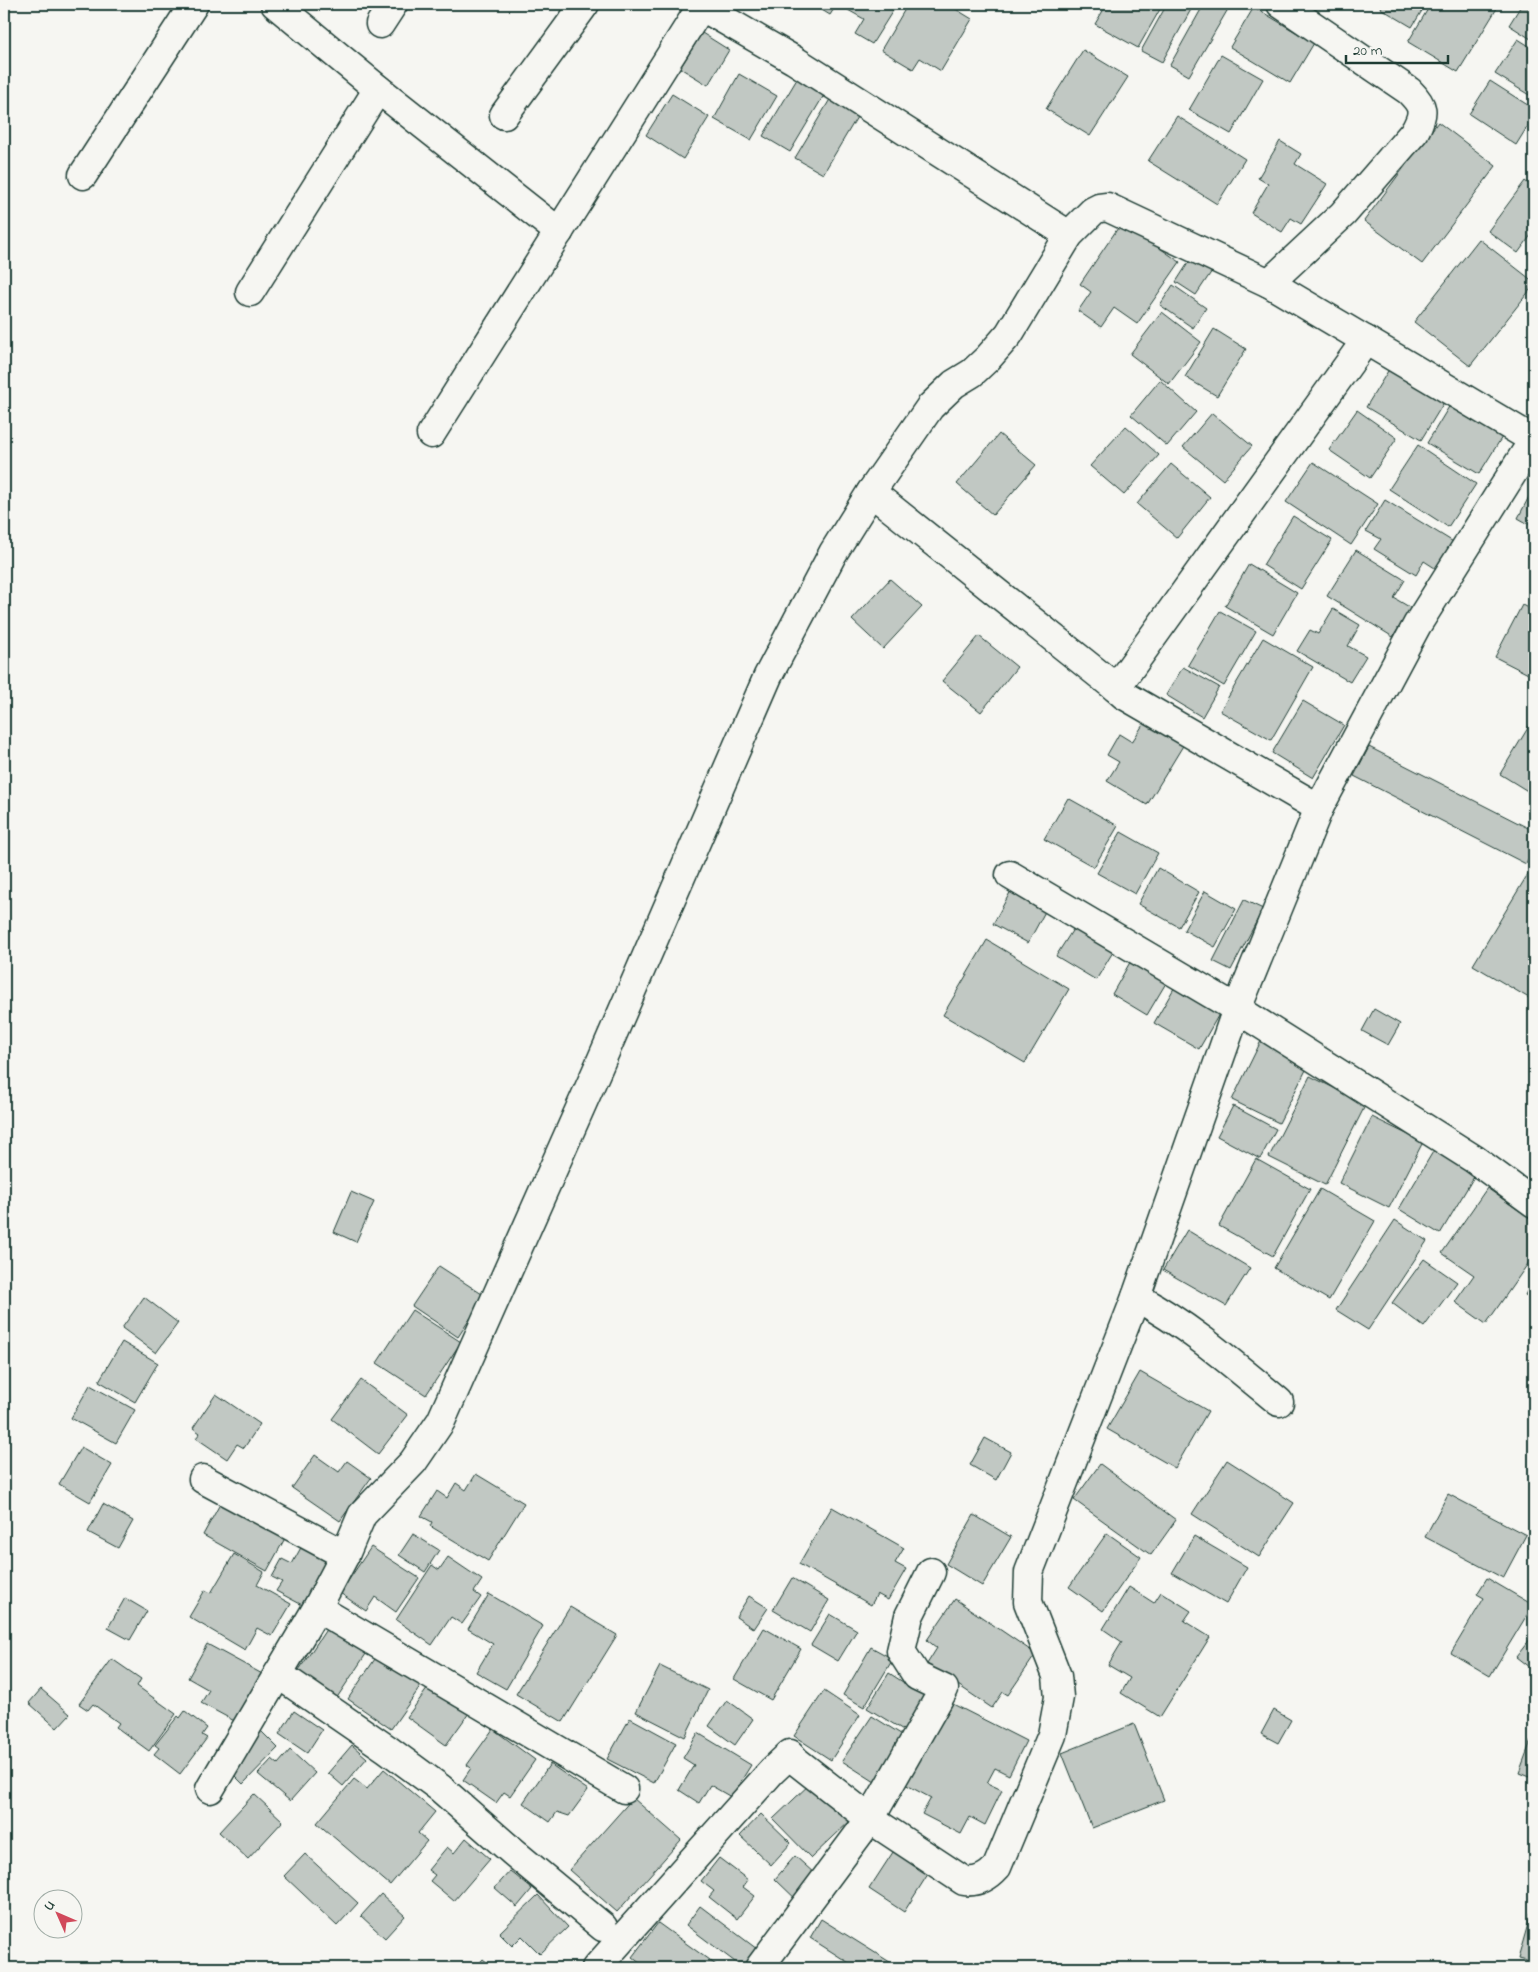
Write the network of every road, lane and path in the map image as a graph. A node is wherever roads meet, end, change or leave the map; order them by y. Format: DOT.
graph roads {
  1 [pos="194,4"];
  2 [pos="274,4"];
  3 [pos="584,4"];
  4 [pos="1281,4"];
  5 [pos="699,6"];
  6 [pos="1308,11"];
  7 [pos="378,89"];
  8 [pos="504,115"];
  9 [pos="83,175"];
  10 [pos="559,232"];
  11 [pos="1070,236"];
  12 [pos="1269,283"];
  13 [pos="250,292"];
  14 [pos="1366,340"];
  15 [pos="430,434"];
  16 [pos="1534,439"];
  17 [pos="871,492"];
  18 [pos="1116,688"];
  19 [pos="1319,808"];
  20 [pos="1010,875"];
  21 [pos="1237,1009"];
  22 [pos="1534,1203"];
  23 [pos="1136,1296"];
  24 [pos="1279,1402"];
  25 [pos="203,1479"];
  26 [pos="344,1555"];
  27 [pos="931,1572"];
  28 [pos="317,1608"];
  29 [pos="278,1674"];
  30 [pos="210,1789"];
  31 [pos="624,1790"];
  32 [pos="870,1819"];
  33 [pos="603,1927"];
  34 [pos="596,1968"];
  35 [pos="759,1968"];
  1 -- 9 [label="street"];
  2 -- 7 [label="street"];
  3 -- 8 [label="street"];
  4 -- 6 [label="street"];
  5 -- 10 [label="street"];
  5 -- 11 [label="street"];
  6 -- 12 [label="street"];
  7 -- 10 [label="street"];
  7 -- 13 [label="street"];
  10 -- 15 [label="street"];
  11 -- 12 [label="street"];
  11 -- 17 [label="street"];
  12 -- 14 [label="street"];
  14 -- 16 [label="street"];
  14 -- 18 [label="street"];
  16 -- 19 [label="street"];
  17 -- 18 [label="street"];
  17 -- 26 [label="street"];
  18 -- 19 [label="street"];
  19 -- 21 [label="street"];
  20 -- 21 [label="street"];
  21 -- 22 [label="street"];
  21 -- 23 [label="street"];
  23 -- 24 [label="street"];
  23 -- 32 [label="street"];
  25 -- 26 [label="street"];
  26 -- 28 [label="street"];
  27 -- 32 [label="street"];
  28 -- 29 [label="street"];
  28 -- 31 [label="street"];
  29 -- 30 [label="street"];
  29 -- 33 [label="street"];
  32 -- 34 [label="street"];
  32 -- 35 [label="street"];
}
